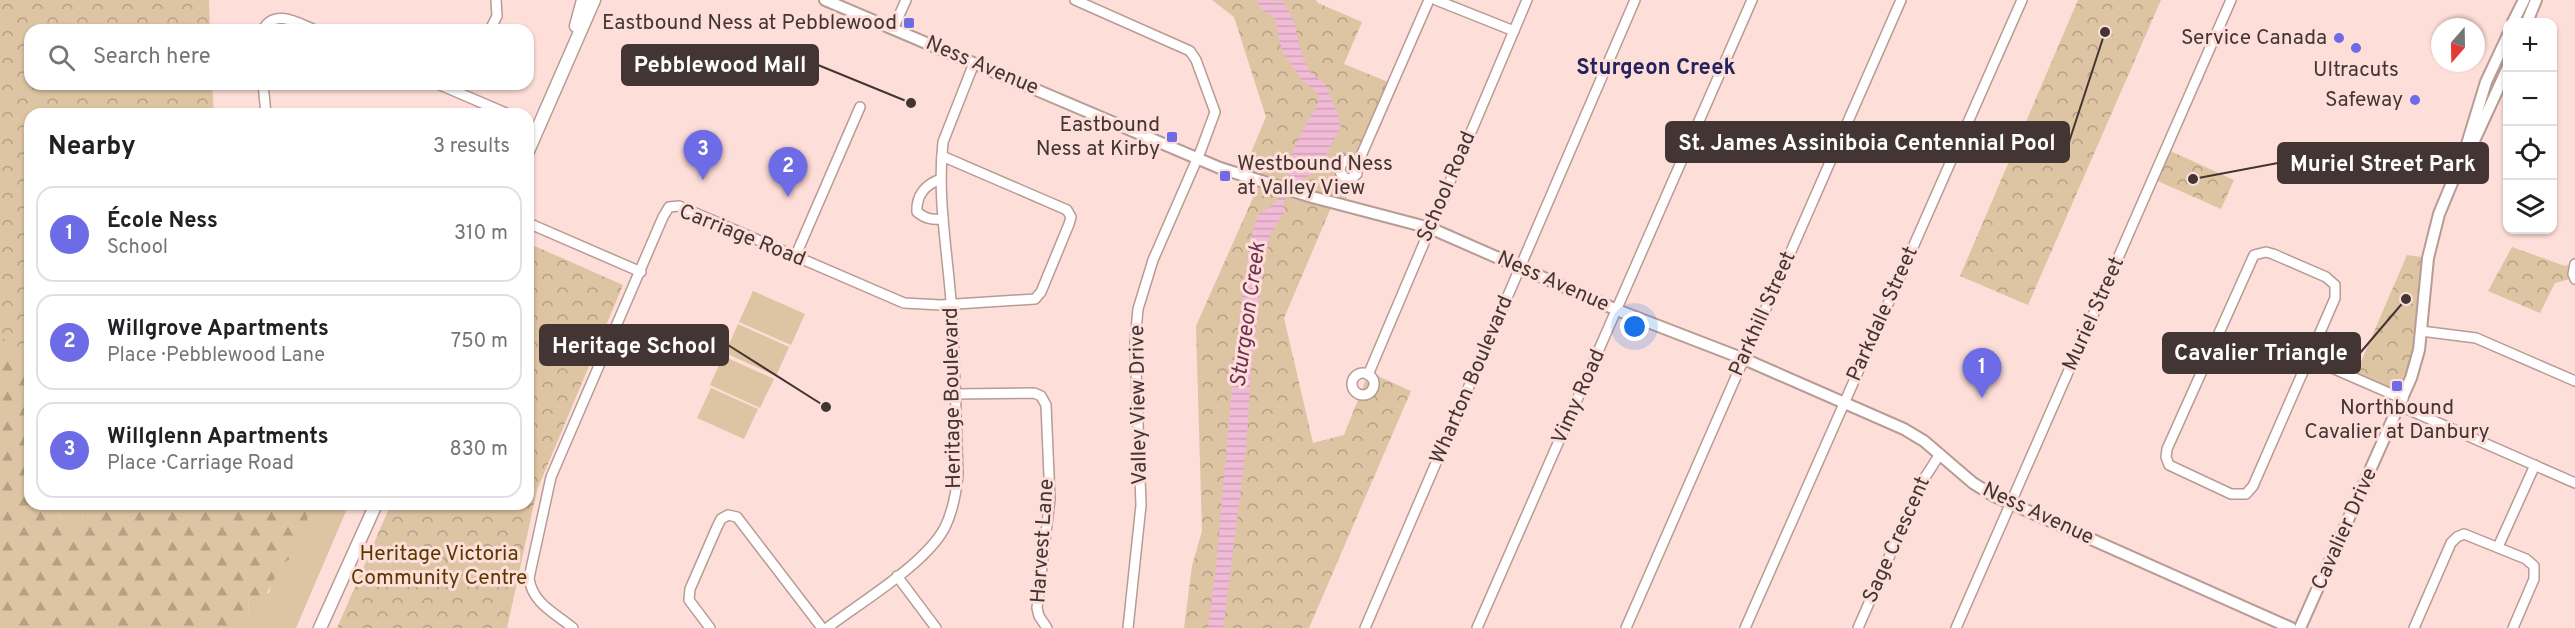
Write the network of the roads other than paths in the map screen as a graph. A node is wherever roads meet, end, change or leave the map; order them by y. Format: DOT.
graph roads {
  1 [pos="496,0"];
  2 [pos="584,0"];
  3 [pos="594,0"];
  4 [pos="825,0"];
  5 [pos="906,0"];
  6 [pos="1075,0"];
  7 [pos="1429,0"];
  8 [pos="1436,0"];
  9 [pos="1527,0"];
  10 [pos="1635,0"];
  11 [pos="1752,0"];
  12 [pos="1901,0"];
  13 [pos="2022,0"];
  14 [pos="2231,0"];
  15 [pos="2524,0"];
  16 [pos="2536,0"];
  17 [pos="2515,18"];
  18 [pos="2529,18"];
  19 [pos="267,24"];
  20 [pos="301,24"];
  21 [pos="493,24"];
  22 [pos="893,29"];
  23 [pos="1514,32"];
  24 [pos="2503,46"];
  25 [pos="571,50"];
  26 [pos="974,63"];
  27 [pos="2506,72"];
  28 [pos="264,90"];
  29 [pos="452,90"];
  30 [pos="464,90"];
  31 [pos="462,94"];
  32 [pos="860,107"];
  33 [pos="265,108"];
  34 [pos="494,108"];
  35 [pos="534,124"];
  36 [pos="2464,154"];
  37 [pos="942,156"];
  38 [pos="1197,158"];
  39 [pos="1357,165"];
  40 [pos="941,179"];
  41 [pos="943,219"];
  42 [pos="534,226"];
  43 [pos="1430,228"];
  44 [pos="795,256"];
  45 [pos="2575,264"];
  46 [pos="1520,267"];
  47 [pos="641,272"];
  48 [pos="2575,279"];
  49 [pos="951,304"];
  50 [pos="1617,310"];
  51 [pos="2421,331"];
  52 [pos="2309,358"];
  53 [pos="1744,359"];
  54 [pos="1368,375"];
  55 [pos="2575,381"];
  56 [pos="954,394"];
  57 [pos="2401,402"];
  58 [pos="1844,403"];
  59 [pos="1940,454"];
  60 [pos="2535,465"];
  61 [pos="2575,483"];
  62 [pos="2011,504"];
  63 [pos="373,510"];
  64 [pos="2498,547"];
  65 [pos="897,576"];
  66 [pos="320,628"];
  67 [pos="573,628"];
  68 [pos="710,628"];
  69 [pos="822,628"];
  70 [pos="827,628"];
  71 [pos="936,628"];
  72 [pos="1047,628"];
  73 [pos="1128,628"];
  74 [pos="1365,628"];
  75 [pos="1477,628"];
  76 [pos="1626,628"];
  77 [pos="1745,628"];
  78 [pos="1858,628"];
  79 [pos="1956,628"];
  80 [pos="2291,628"];
  81 [pos="2301,628"];
  82 [pos="2414,628"];
  83 [pos="2513,628"];
  1 -- 21 [label="street"];
  2 -- 25 [label="main road"];
  3 -- 25 [label="main road"];
  4 -- 22 [label="street, Ness Avenue"];
  5 -- 22 [label="street"];
  6 -- 38 [label="street, Valley View Drive"];
  7 -- 39 [label="street"];
  8 -- 23 [label="street"];
  9 -- 23 [label="street, School Road"];
  10 -- 46 [label="street, Wharton Boulevard"];
  11 -- 50 [label="street, Vimy Road"];
  12 -- 53 [label="street, Parkhill Street"];
  13 -- 58 [label="street, Parkdale Street"];
  14 -- 62 [label="street, Muriel Street"];
  15 -- 17 [label="street"];
  16 -- 18 [label="street"];
  19 -- 20 [label="street"];
  22 -- 26 [label="street, Ness Avenue"];
  23 -- 43 [label="street, School Road"];
  24 -- 36 [label="street, Cavalier Drive"];
  25 -- 35 [label="main road"];
  26 -- 37 [label="street, Heritage Boulevard"];
  26 -- 38 [label="street, Ness Avenue"];
  27 -- 36 [label="street, Cavalier Drive"];
  28 -- 33 [label="street"];
  29 -- 31 [label="street"];
  30 -- 31 [label="street"];
  31 -- 34 [label="street"];
  32 -- 44 [label="street"];
  36 -- 51 [label="street, Cavalier Drive"];
  37 -- 40 [label="street, Heritage Boulevard"];
  37 -- 49 [label="street, Carriage Road"];
  38 -- 43 [label="street, Ness Avenue"];
  38 -- 73 [label="street, Valley View Drive"];
  40 -- 41 [label="street, Heritage Boulevard"];
  40 -- 41 [label="street"];
  41 -- 49 [label="street, Heritage Boulevard"];
  42 -- 47 [label="street"];
  43 -- 46 [label="street, Ness Avenue"];
  43 -- 54 [label="street, School Road"];
  44 -- 47 [label="street, Carriage Road"];
  44 -- 49 [label="street, Carriage Road"];
  45 -- 48 [label="street"];
  46 -- 50 [label="street, Ness Avenue"];
  46 -- 74 [label="street, Wharton Boulevard"];
  47 -- 67 [label="street, Carriage Road"];
  49 -- 56 [label="street, Heritage Boulevard"];
  50 -- 53 [label="street, Ness Avenue"];
  50 -- 75 [label="street, Vimy Road"];
  51 -- 55 [label="street"];
  51 -- 57 [label="street, Cavalier Drive"];
  52 -- 52 [label="street"];
  52 -- 57 [label="street"];
  53 -- 58 [label="street, Ness Avenue"];
  53 -- 76 [label="street, Parkhill Street"];
  56 -- 65 [label="street, Heritage Boulevard"];
  56 -- 72 [label="street, Harvest Lane"];
  57 -- 60 [label="street"];
  57 -- 81 [label="street, Cavalier Drive"];
  58 -- 59 [label="street, Ness Avenue"];
  58 -- 77 [label="street, Parkdale Street"];
  59 -- 62 [label="street, Ness Avenue"];
  59 -- 78 [label="street, Sage Crescent"];
  60 -- 61 [label="street"];
  60 -- 64 [label="street"];
  62 -- 79 [label="street, Muriel Street"];
  62 -- 80 [label="street, Ness Avenue"];
  63 -- 66 [label="main road"];
  64 -- 82 [label="street"];
  64 -- 83 [label="street"];
  65 -- 70 [label="street, Heritage Boulevard"];
  65 -- 71 [label="street"];
  68 -- 69 [label="street"];
}
